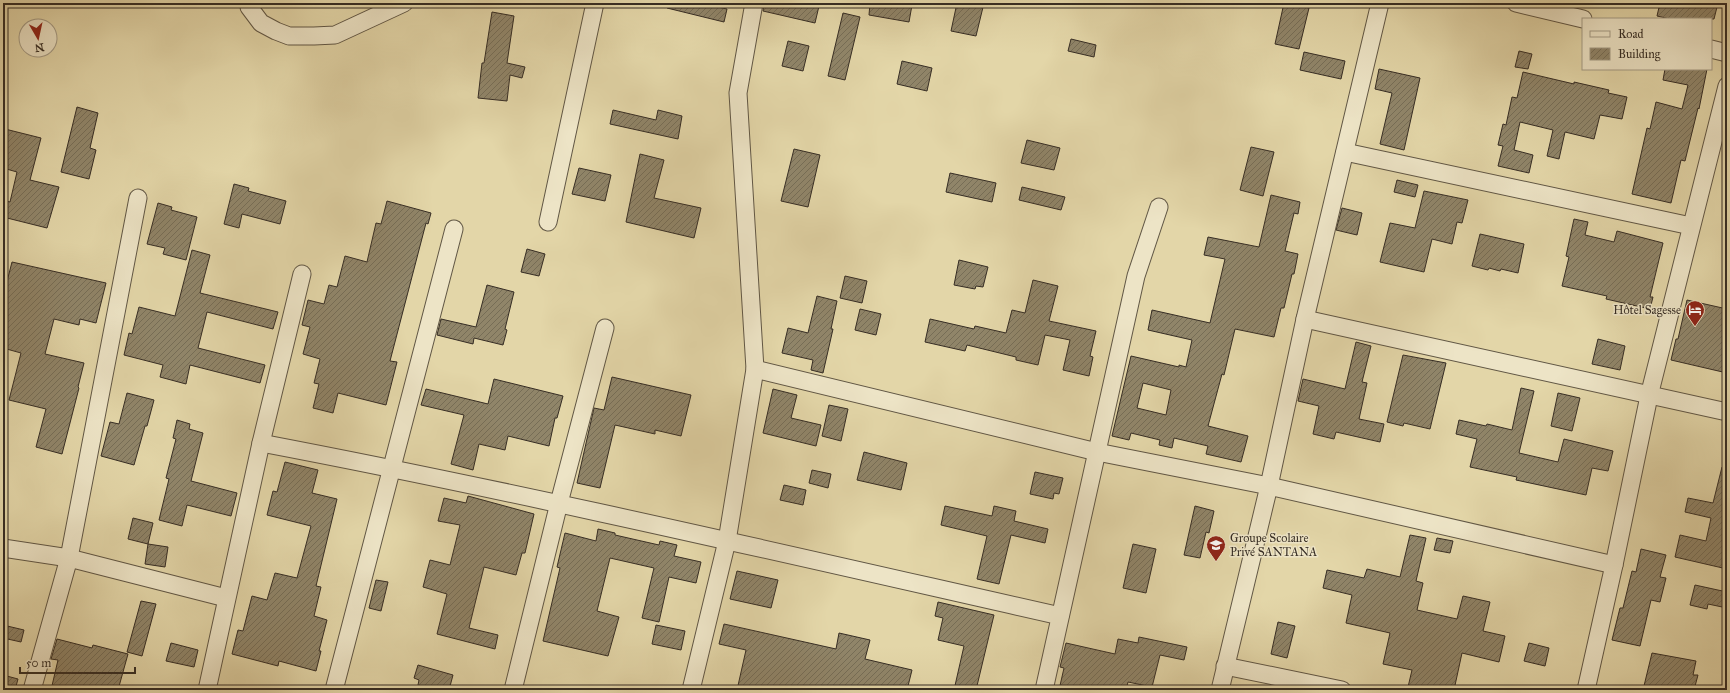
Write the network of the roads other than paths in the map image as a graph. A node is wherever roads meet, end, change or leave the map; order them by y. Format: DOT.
graph roads {
  1 [pos="249,3"];
  2 [pos="404,3"];
  3 [pos="595,3"];
  4 [pos="754,3"];
  5 [pos="1380,3"];
  6 [pos="1516,3"];
  7 [pos="1582,19"];
  8 [pos="1712,49"];
  9 [pos="1727,53"];
  10 [pos="1727,86"];
  11 [pos="1345,152"];
  12 [pos="138,198"];
  13 [pos="1159,207"];
  14 [pos="548,222"];
  15 [pos="1691,226"];
  16 [pos="454,229"];
  17 [pos="302,274"];
  18 [pos="1305,319"];
  19 [pos="605,328"];
  20 [pos="756,369"];
  21 [pos="1649,396"];
  22 [pos="1727,412"];
  23 [pos="261,443"];
  24 [pos="1097,452"];
  25 [pos="391,468"];
  26 [pos="1270,486"];
  27 [pos="559,503"];
  28 [pos="727,541"];
  29 [pos="3,548"];
  30 [pos="69,558"];
  31 [pos="1614,564"];
  32 [pos="226,598"];
  33 [pos="1060,616"];
  34 [pos="1225,666"];
  35 [pos="32,690"];
  36 [pos="207,690"];
  37 [pos="334,690"];
  38 [pos="513,690"];
  39 [pos="691,690"];
  40 [pos="1044,690"];
  41 [pos="1220,690"];
  42 [pos="1342,690"];
  43 [pos="1586,690"];
  1 -- 2 [label="street"];
  3 -- 14 [label="street"];
  4 -- 20 [label="street"];
  5 -- 11 [label="street"];
  6 -- 7 [label="street"];
  8 -- 9 [label="street"];
  10 -- 15 [label="street"];
  11 -- 15 [label="street"];
  11 -- 18 [label="street"];
  12 -- 30 [label="street"];
  13 -- 24 [label="street"];
  15 -- 21 [label="street"];
  16 -- 25 [label="street"];
  17 -- 23 [label="street"];
  18 -- 21 [label="street"];
  18 -- 26 [label="street"];
  19 -- 27 [label="street"];
  20 -- 24 [label="street"];
  20 -- 28 [label="street"];
  21 -- 22 [label="street"];
  21 -- 31 [label="street"];
  23 -- 25 [label="street"];
  23 -- 32 [label="street"];
  24 -- 26 [label="street"];
  24 -- 33 [label="street"];
  25 -- 27 [label="street"];
  25 -- 37 [label="street"];
  26 -- 31 [label="street"];
  26 -- 34 [label="street"];
  27 -- 28 [label="street"];
  27 -- 38 [label="street"];
  28 -- 33 [label="street"];
  28 -- 39 [label="street"];
  29 -- 30 [label="street"];
  30 -- 32 [label="street"];
  30 -- 35 [label="street"];
  31 -- 43 [label="street"];
  32 -- 36 [label="street"];
  33 -- 40 [label="street"];
  34 -- 41 [label="street"];
  34 -- 42 [label="street"];
}
